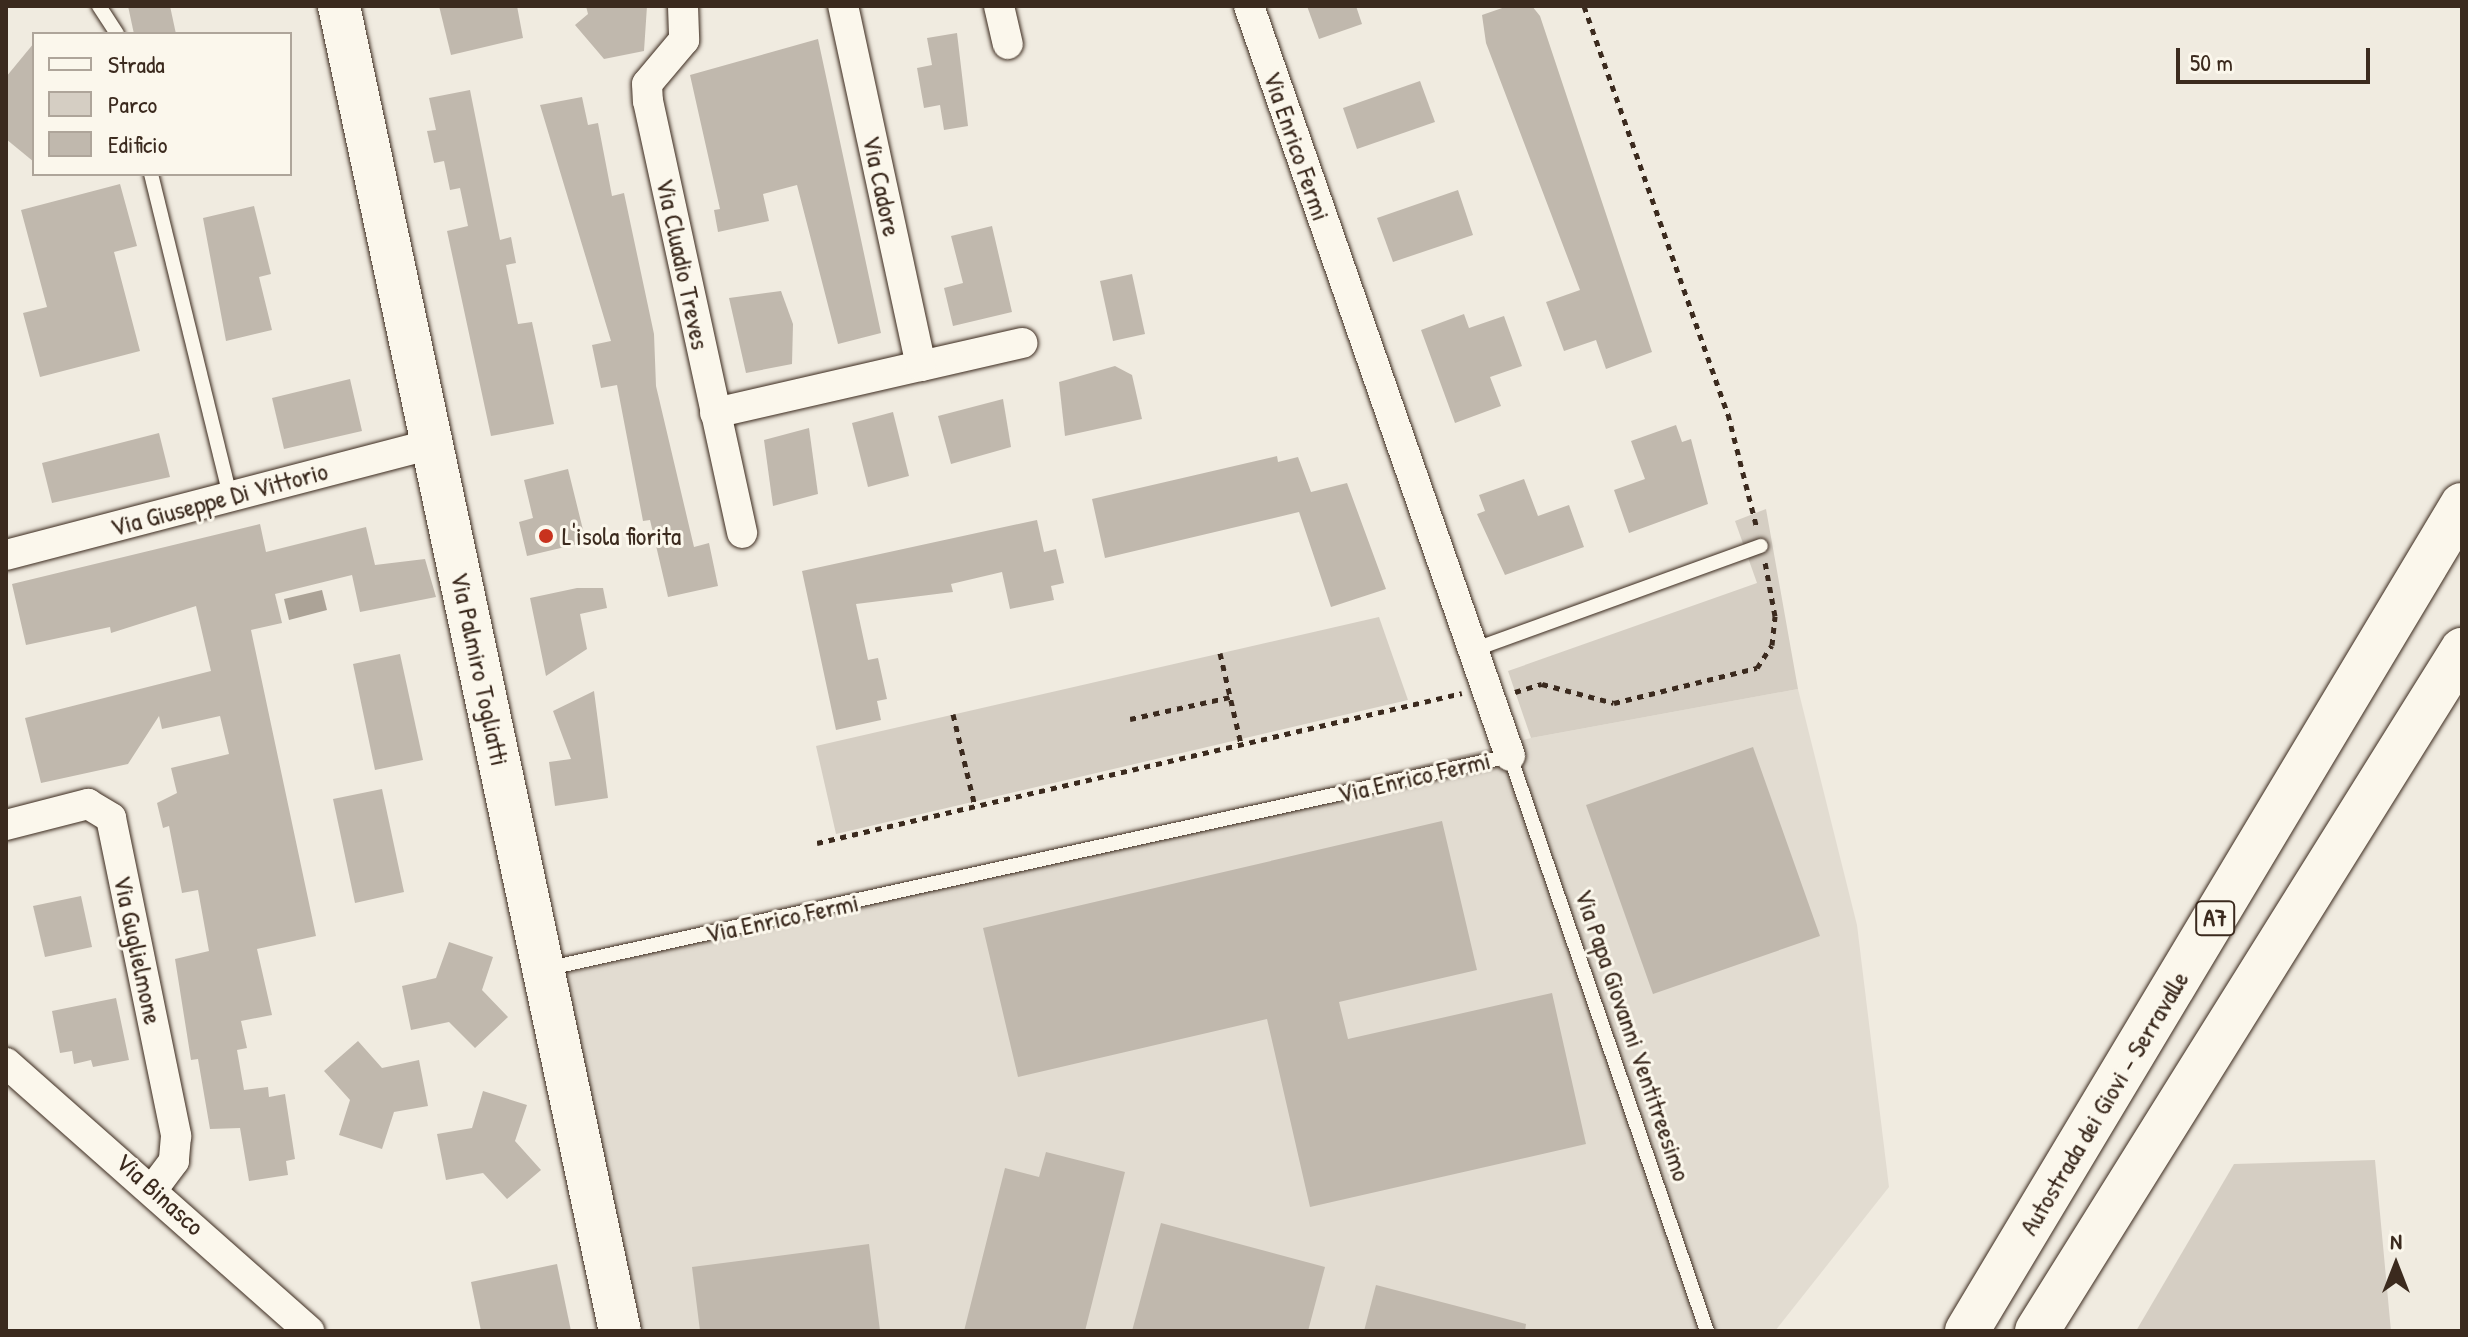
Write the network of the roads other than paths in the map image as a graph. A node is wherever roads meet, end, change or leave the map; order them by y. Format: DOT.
graph roads {
  1 [pos="99,6"];
  2 [pos="339,6"];
  3 [pos="683,6"];
  4 [pos="843,6"];
  5 [pos="999,6"];
  6 [pos="1249,6"];
  7 [pos="116,32"];
  8 [pos="1008,44"];
  9 [pos="151,176"];
  10 [pos="1022,343"];
  11 [pos="921,366"];
  12 [pos="715,413"];
  13 [pos="432,444"];
  14 [pos="230,495"];
  15 [pos="2462,505"];
  16 [pos="742,533"];
  17 [pos="1761,546"];
  18 [pos="6,555"];
  19 [pos="1473,650"];
  20 [pos="2462,650"];
  21 [pos="1510,756"];
  22 [pos="6,825"];
  23 [pos="543,969"];
  24 [pos="6,1063"];
  25 [pos="154,1188"];
  26 [pos="309,1331"];
  27 [pos="620,1331"];
  28 [pos="1707,1331"];
  29 [pos="1967,1331"];
  30 [pos="2037,1331"];
  1 -- 7 [label="lane"];
  2 -- 13 [label="street, Via Palmiro Togliatti"];
  3 -- 12 [label="street, Via Cluadio Treves"];
  4 -- 11 [label="street, Via Cadore"];
  5 -- 8 [label="street"];
  6 -- 19 [label="street, Via Enrico Fermi"];
  9 -- 14 [label="lane"];
  10 -- 11 [label="street"];
  11 -- 12 [label="street"];
  12 -- 16 [label="street, Via Cluadio Treves"];
  13 -- 14 [label="street, Via Giuseppe Di Vittorio"];
  13 -- 23 [label="street, Via Palmiro Togliatti"];
  14 -- 18 [label="street, Via Giuseppe Di Vittorio"];
  15 -- 29 [label="highway, Autostrada dei Giovi - Serravalle / A7"];
  17 -- 19 [label="lane"];
  19 -- 21 [label="street, Via Enrico Fermi"];
  20 -- 30 [label="highway"];
  21 -- 23 [label="lane, Via Enrico Fermi"];
  21 -- 28 [label="lane, Via Papa Giovanni Ventitreesimo"];
  22 -- 25 [label="street, Via Guglielmone"];
  23 -- 27 [label="street, Via Palmiro Togliatti"];
  24 -- 25 [label="street, Via Binasco"];
  25 -- 26 [label="street, Via Binasco"];
}
